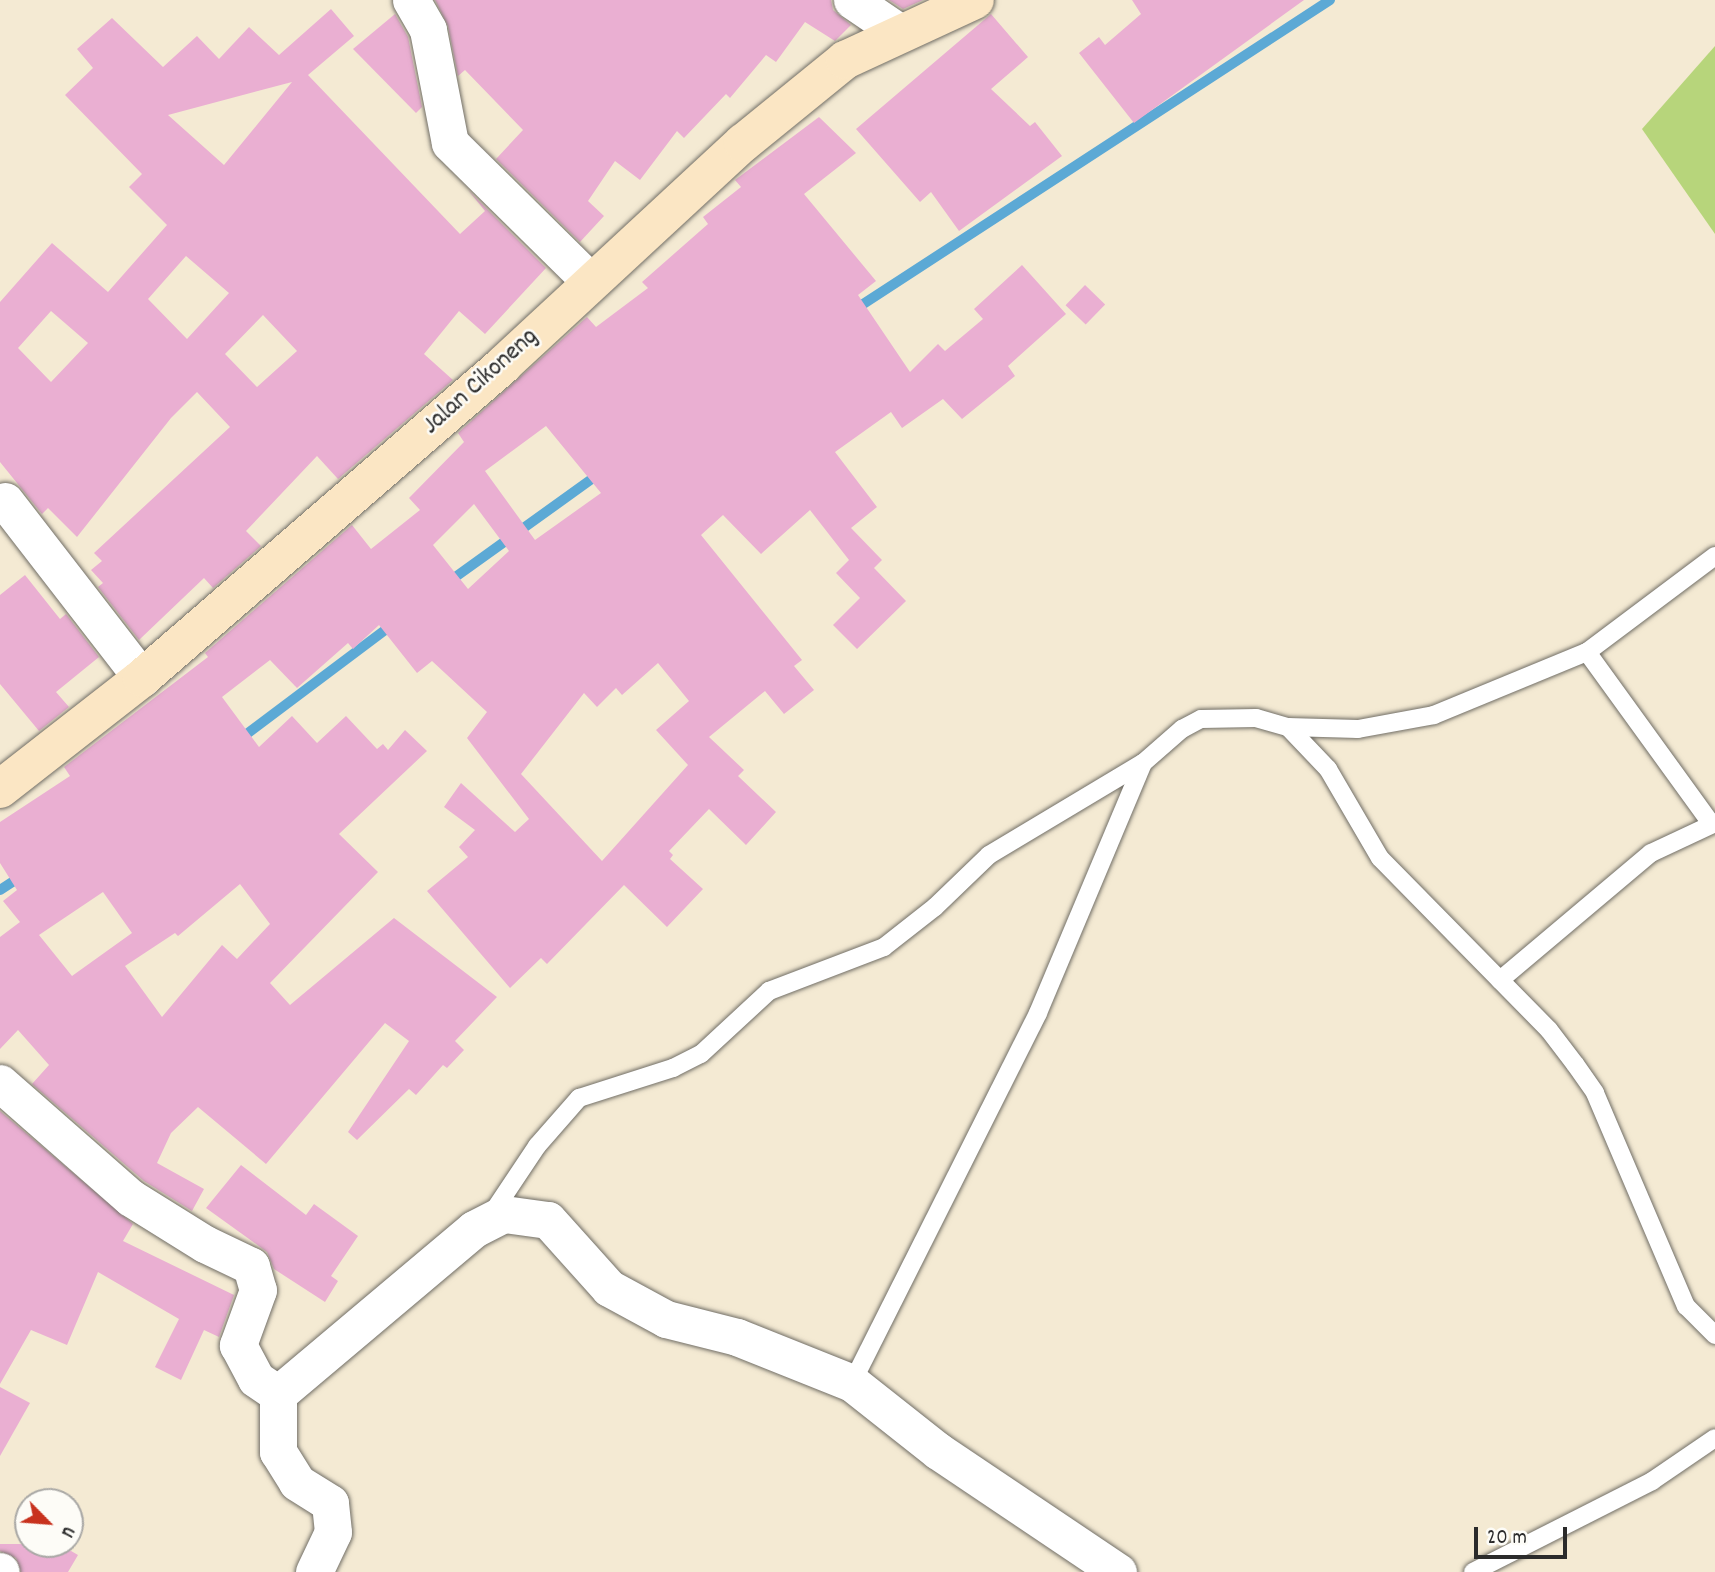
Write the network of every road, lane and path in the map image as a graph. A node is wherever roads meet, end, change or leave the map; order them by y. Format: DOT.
graph roads {
  1 [pos="411,0"];
  2 [pos="852,0"];
  3 [pos="975,0"];
  4 [pos="893,35"];
  5 [pos="590,281"];
  6 [pos="5,501"];
  7 [pos="1715,556"];
  8 [pos="1587,652"];
  9 [pos="142,678"];
  10 [pos="1288,727"];
  11 [pos="1143,763"];
  12 [pos="0,789"];
  13 [pos="1712,823"];
  14 [pos="1500,980"];
  15 [pos="0,1083"];
  16 [pos="486,1223"];
  17 [pos="1715,1335"];
  18 [pos="852,1383"];
  19 [pos="278,1394"];
  20 [pos="1715,1438"];
  21 [pos="314,1572"];
  22 [pos="1118,1572"];
  23 [pos="1474,1572"];
  1 -- 5 [label="street"];
  2 -- 4 [label="street"];
  3 -- 4 [label="street, Jalan Cikoneng"];
  4 -- 5 [label="street, Jalan Cikoneng"];
  5 -- 9 [label="street, Jalan Cikoneng"];
  6 -- 9 [label="street"];
  7 -- 8 [label="lane"];
  8 -- 10 [label="lane"];
  8 -- 13 [label="lane"];
  9 -- 12 [label="street, Jalan Cikoneng"];
  10 -- 11 [label="lane"];
  10 -- 14 [label="lane"];
  11 -- 16 [label="lane"];
  11 -- 18 [label="lane"];
  13 -- 14 [label="lane"];
  14 -- 17 [label="lane"];
  15 -- 19 [label="street"];
  16 -- 18 [label="street"];
  16 -- 19 [label="street"];
  18 -- 22 [label="street"];
  19 -- 21 [label="street"];
  20 -- 23 [label="lane"];
}
